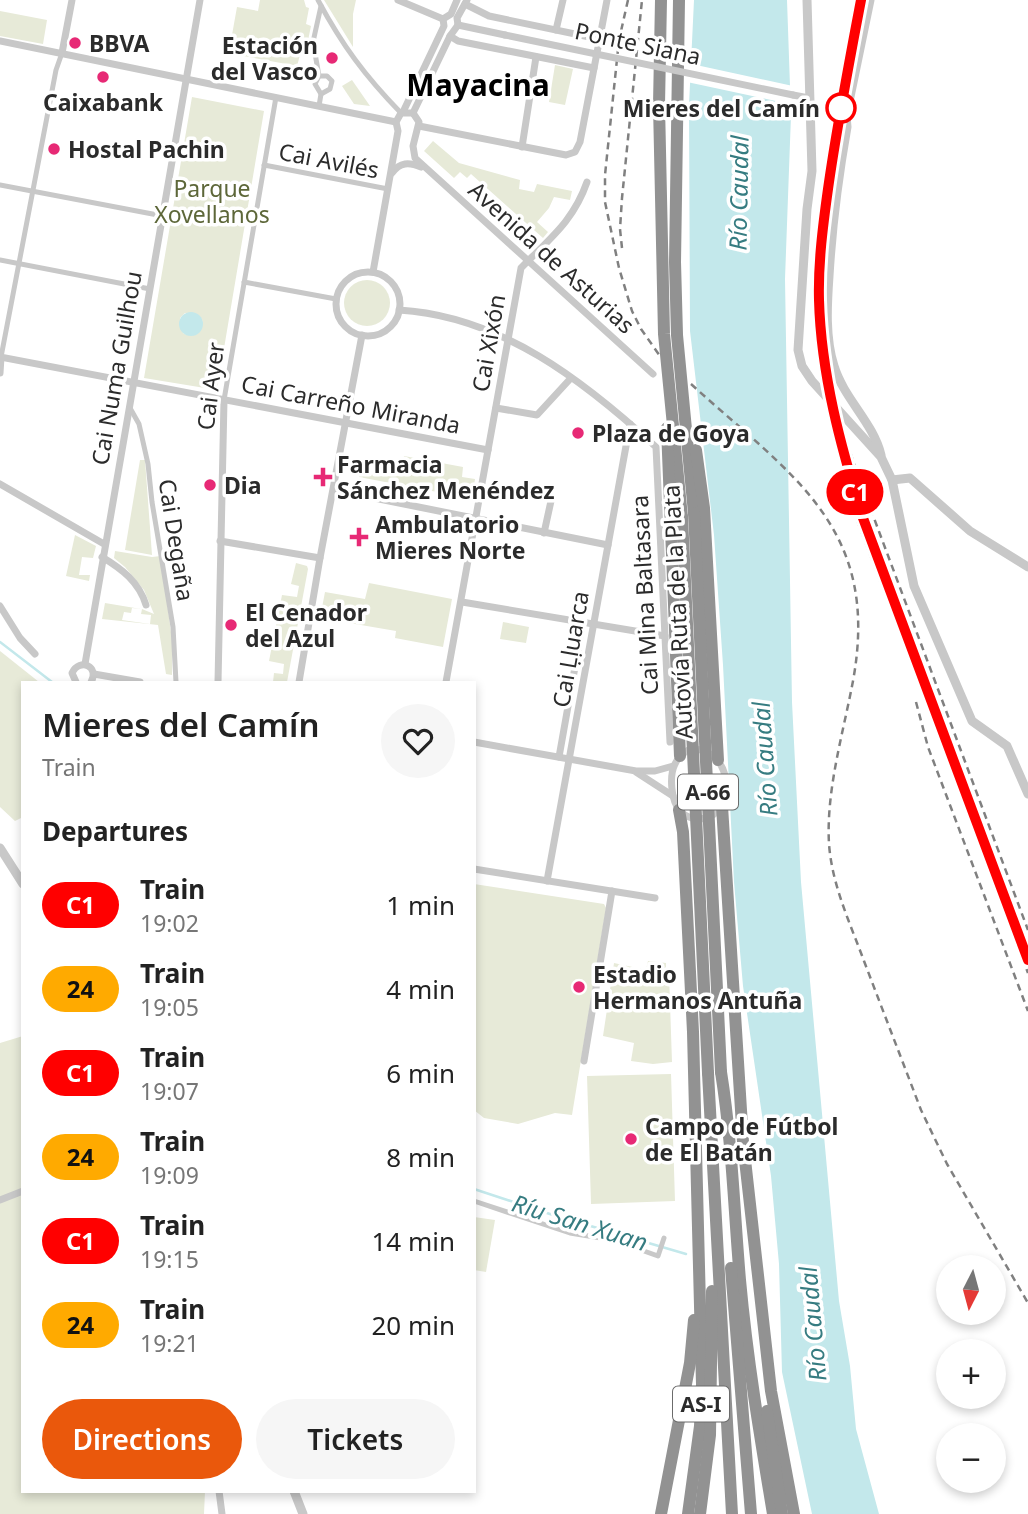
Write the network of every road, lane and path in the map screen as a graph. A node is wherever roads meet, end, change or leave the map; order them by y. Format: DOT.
graph roads {
  1 [pos="72,0"];
  2 [pos="200,0"];
  3 [pos="398,0"];
  4 [pos="563,0"];
  5 [pos="607,0"];
  6 [pos="661,0"];
  7 [pos="679,0"];
  8 [pos="807,0"];
  9 [pos="870,0"];
  10 [pos="463,1"];
  11 [pos="320,3"];
  12 [pos="444,23"];
  13 [pos="454,24"];
  14 [pos="556,30"];
  15 [pos="599,39"];
  16 [pos="0,41"];
  17 [pos="62,53"];
  18 [pos="536,57"];
  19 [pos="594,68"];
  20 [pos="319,76"];
  21 [pos="187,80"];
  22 [pos="321,94"];
  23 [pos="275,97"];
  24 [pos="809,98"];
  25 [pos="318,106"];
  26 [pos="402,113"];
  27 [pos="413,113"];
  28 [pos="397,126"];
  29 [pos="418,129"];
  30 [pos="522,147"];
  31 [pos="264,164"];
  32 [pos="425,168"];
  33 [pos="390,179"];
  34 [pos="587,182"];
  35 [pos="0,185"];
  36 [pos="388,189"];
  37 [pos="33,191"];
  38 [pos="163,216"];
  39 [pos="0,260"];
  40 [pos="528,261"];
  41 [pos="20,264"];
  42 [pos="373,272"];
  43 [pos="244,282"];
  44 [pos="150,289"];
  45 [pos="336,299"];
  46 [pos="400,310"];
  47 [pos="362,335"];
  48 [pos="677,335"];
  49 [pos="509,338"];
  50 [pos="1,357"];
  51 [pos="0,373"];
  52 [pos="653,374"];
  53 [pos="571,378"];
  54 [pos="133,382"];
  55 [pos="224,400"];
  56 [pos="670,403"];
  57 [pos="129,405"];
  58 [pos="496,408"];
  59 [pos="345,423"];
  60 [pos="629,424"];
  61 [pos="488,450"];
  62 [pos="881,457"];
  63 [pos="892,480"];
  64 [pos="0,484"];
  65 [pos="334,490"];
  66 [pos="551,501"];
  67 [pos="688,515"];
  68 [pos="477,519"];
  69 [pos="544,533"];
  70 [pos="220,541"];
  71 [pos="104,544"];
  72 [pos="608,545"];
  73 [pos="102,556"];
  74 [pos="320,558"];
  75 [pos="1028,567"];
  76 [pos="462,602"];
  77 [pos="146,605"];
  78 [pos="0,606"];
  79 [pos="583,622"];
  80 [pos="594,624"];
  81 [pos="665,636"];
  82 [pos="35,654"];
  83 [pos="85,664"];
  84 [pos="94,674"];
  85 [pos="75,681"];
  86 [pos="90,681"];
  87 [pos="134,681"];
  88 [pos="176,681"];
  89 [pos="218,681"];
  90 [pos="299,681"];
  91 [pos="446,681"];
  92 [pos="670,741"];
  93 [pos="476,742"];
  94 [pos="559,757"];
  95 [pos="571,760"];
  96 [pos="718,760"];
  97 [pos="676,761"];
  98 [pos="636,771"];
  99 [pos="1028,794"];
  100 [pos="674,796"];
  101 [pos="722,806"];
  102 [pos="679,810"];
  103 [pos="0,848"];
  104 [pos="476,869"];
  105 [pos="21,881"];
  106 [pos="547,881"];
  107 [pos="612,891"];
  108 [pos="655,898"];
  109 [pos="584,1061"];
  110 [pos="715,1072"];
  111 [pos="743,1142"];
  112 [pos="695,1169"];
  113 [pos="21,1192"];
  114 [pos="0,1200"];
  115 [pos="476,1202"];
  116 [pos="716,1231"];
  117 [pos="664,1238"];
  118 [pos="219,1493"];
  119 [pos="295,1493"];
  120 [pos="222,1514"];
  121 [pos="303,1514"];
  122 [pos="661,1514"];
  123 [pos="688,1514"];
  124 [pos="700,1514"];
  125 [pos="732,1514"];
  126 [pos="751,1514"];
  127 [pos="773,1514"];
  128 [pos="782,1514"];
  129 [pos="794,1514"];
  1 -- 17 [label="street"];
  2 -- 21 [label="street, Cai Numa Guilhou"];
  3 -- 12 [label="street"];
  4 -- 14 [label="street"];
  5 -- 15 [label="street"];
  6 -- 56 [label="highway, Autovía Ruta de la Plata / A-66"];
  7 -- 48 [label="highway, Autovía Ruta de la Plata / A-66"];
  8 -- 24 [label="street"];
  9 -- 62 [label="street"];
  10 -- 13 [label="street"];
  10 -- 14 [label="street"];
  11 -- 20 [label="street"];
  11 -- 26 [label="street"];
  12 -- 13 [label="street"];
  12 -- 13 [label="street"];
  12 -- 26 [label="street"];
  13 -- 18 [label="street"];
  13 -- 24 [label="street, Ponte Siana, bridge"];
  13 -- 27 [label="street"];
  14 -- 15 [label="street"];
  15 -- 19 [label="street"];
  16 -- 17 [label="street"];
  17 -- 21 [label="street"];
  17 -- 37 [label="street"];
  18 -- 19 [label="street"];
  18 -- 30 [label="street"];
  19 -- 30 [label="street"];
  20 -- 22 [label="street"];
  20 -- 22 [label="street"];
  21 -- 23 [label="street"];
  21 -- 38 [label="street, Cai Numa Guilhou"];
  22 -- 25 [label="street"];
  23 -- 25 [label="street"];
  23 -- 31 [label="street, Cai Ayer"];
  24 -- 62 [label="street"];
  25 -- 28 [label="street"];
  26 -- 27 [label="street"];
  26 -- 28 [label="street"];
  27 -- 29 [label="street"];
  28 -- 29 [label="street"];
  28 -- 33 [label="street"];
  29 -- 30 [label="street"];
  29 -- 32 [label="street, Avenida de Asturias"];
  31 -- 36 [label="street, Cai Avilés"];
  31 -- 43 [label="street, Cai Ayer"];
  32 -- 33 [label="street"];
  32 -- 40 [label="street, Avenida de Asturias"];
  33 -- 36 [label="street"];
  34 -- 40 [label="street"];
  35 -- 37 [label="street"];
  36 -- 42 [label="street"];
  37 -- 38 [label="street"];
  37 -- 41 [label="street"];
  38 -- 44 [label="street, Cai Numa Guilhou"];
  39 -- 41 [label="street"];
  40 -- 49 [label="street, Cai Xixón"];
  40 -- 52 [label="street, Avenida de Asturias"];
  41 -- 44 [label="street"];
  41 -- 50 [label="street"];
  42 -- 45 [label="street"];
  42 -- 46 [label="street"];
  43 -- 45 [label="street"];
  43 -- 55 [label="street, Cai Ayer"];
  44 -- 54 [label="street, Cai Numa Guilhou"];
  45 -- 47 [label="street"];
  46 -- 47 [label="street"];
  46 -- 49 [label="street"];
  47 -- 59 [label="street"];
  48 -- 67 [label="highway, Autovía Ruta de la Plata / A-66"];
  48 -- 96 [label="highway"];
  49 -- 53 [label="street"];
  49 -- 58 [label="street, Cai Xixón"];
  50 -- 51 [label="street"];
  50 -- 54 [label="street, Cai Carreño Miranda"];
  53 -- 58 [label="street"];
  53 -- 60 [label="street"];
  54 -- 55 [label="street, Cai Carreño Miranda"];
  54 -- 57 [label="street, Cai Numa Guilhou"];
  55 -- 59 [label="street, Cai Carreño Miranda"];
  55 -- 70 [label="street, Cai Ayer"];
  56 -- 67 [label="highway, Autovía Ruta de la Plata / A-66"];
  56 -- 97 [label="highway"];
  57 -- 71 [label="street, Cai Numa Guilhou"];
  57 -- 88 [label="street, Cai Degaña"];
  58 -- 61 [label="street, Cai Xixón"];
  59 -- 61 [label="street, Cai Carreño Miranda"];
  59 -- 65 [label="street"];
  60 -- 72 [label="street, Cai Ḷḷuarca"];
  60 -- 81 [label="street, Cai Mina Baltasara"];
  61 -- 68 [label="street, Cai Xixón"];
  62 -- 63 [label="street"];
  63 -- 75 [label="street"];
  63 -- 99 [label="street"];
  64 -- 71 [label="street"];
  65 -- 68 [label="street"];
  65 -- 74 [label="street"];
  66 -- 69 [label="street"];
  67 -- 110 [label="highway, Autovía Ruta de la Plata / A-66, bridge"];
  68 -- 69 [label="street"];
  68 -- 76 [label="street, Cai Xixón"];
  69 -- 72 [label="street"];
  70 -- 74 [label="street"];
  70 -- 89 [label="street, Cai Ayer"];
  71 -- 73 [label="street, Cai Numa Guilhou"];
  72 -- 80 [label="street, Cai Ḷḷuarca"];
  73 -- 77 [label="street"];
  73 -- 83 [label="street, Cai Numa Guilhou"];
  74 -- 90 [label="street"];
  76 -- 79 [label="street"];
  76 -- 91 [label="street, Cai Xixón"];
  78 -- 82 [label="street"];
  79 -- 80 [label="street"];
  79 -- 94 [label="street"];
  80 -- 81 [label="street"];
  80 -- 95 [label="street, Cai Ḷḷuarca"];
  81 -- 92 [label="street, Cai Mina Baltasara"];
  83 -- 84 [label="street"];
  83 -- 85 [label="street, Cai Numa Guilhou"];
  84 -- 86 [label="street"];
  84 -- 87 [label="street"];
  93 -- 94 [label="street"];
  94 -- 95 [label="street"];
  95 -- 98 [label="street"];
  95 -- 106 [label="street, Cai Ḷḷuarca"];
  96 -- 97 [label="street"];
  96 -- 101 [label="street"];
  97 -- 98 [label="street"];
  97 -- 100 [label="street"];
  98 -- 100 [label="street"];
  100 -- 102 [label="street"];
  101 -- 102 [label="street"];
  101 -- 111 [label="highway, A-66"];
  102 -- 112 [label="highway"];
  103 -- 105 [label="street"];
  104 -- 106 [label="street"];
  106 -- 107 [label="street"];
  107 -- 108 [label="street"];
  107 -- 109 [label="street"];
  110 -- 116 [label="highway, Autovía Ruta de la Plata / A-66"];
  110 -- 126 [label="highway, Autovía Ruta de la Plata / A-66"];
  110 -- 127 [label="highway"];
  111 -- 128 [label="highway"];
  111 -- 129 [label="highway, A-66"];
  112 -- 122 [label="highway"];
  112 -- 123 [label="highway, AS-I"];
  113 -- 114 [label="street"];
  115 -- 117 [label="street"];
  116 -- 124 [label="highway, AS-I"];
  116 -- 125 [label="highway, Autovía Ruta de la Plata / A-66"];
  118 -- 120 [label="street"];
  119 -- 121 [label="street"];
}
